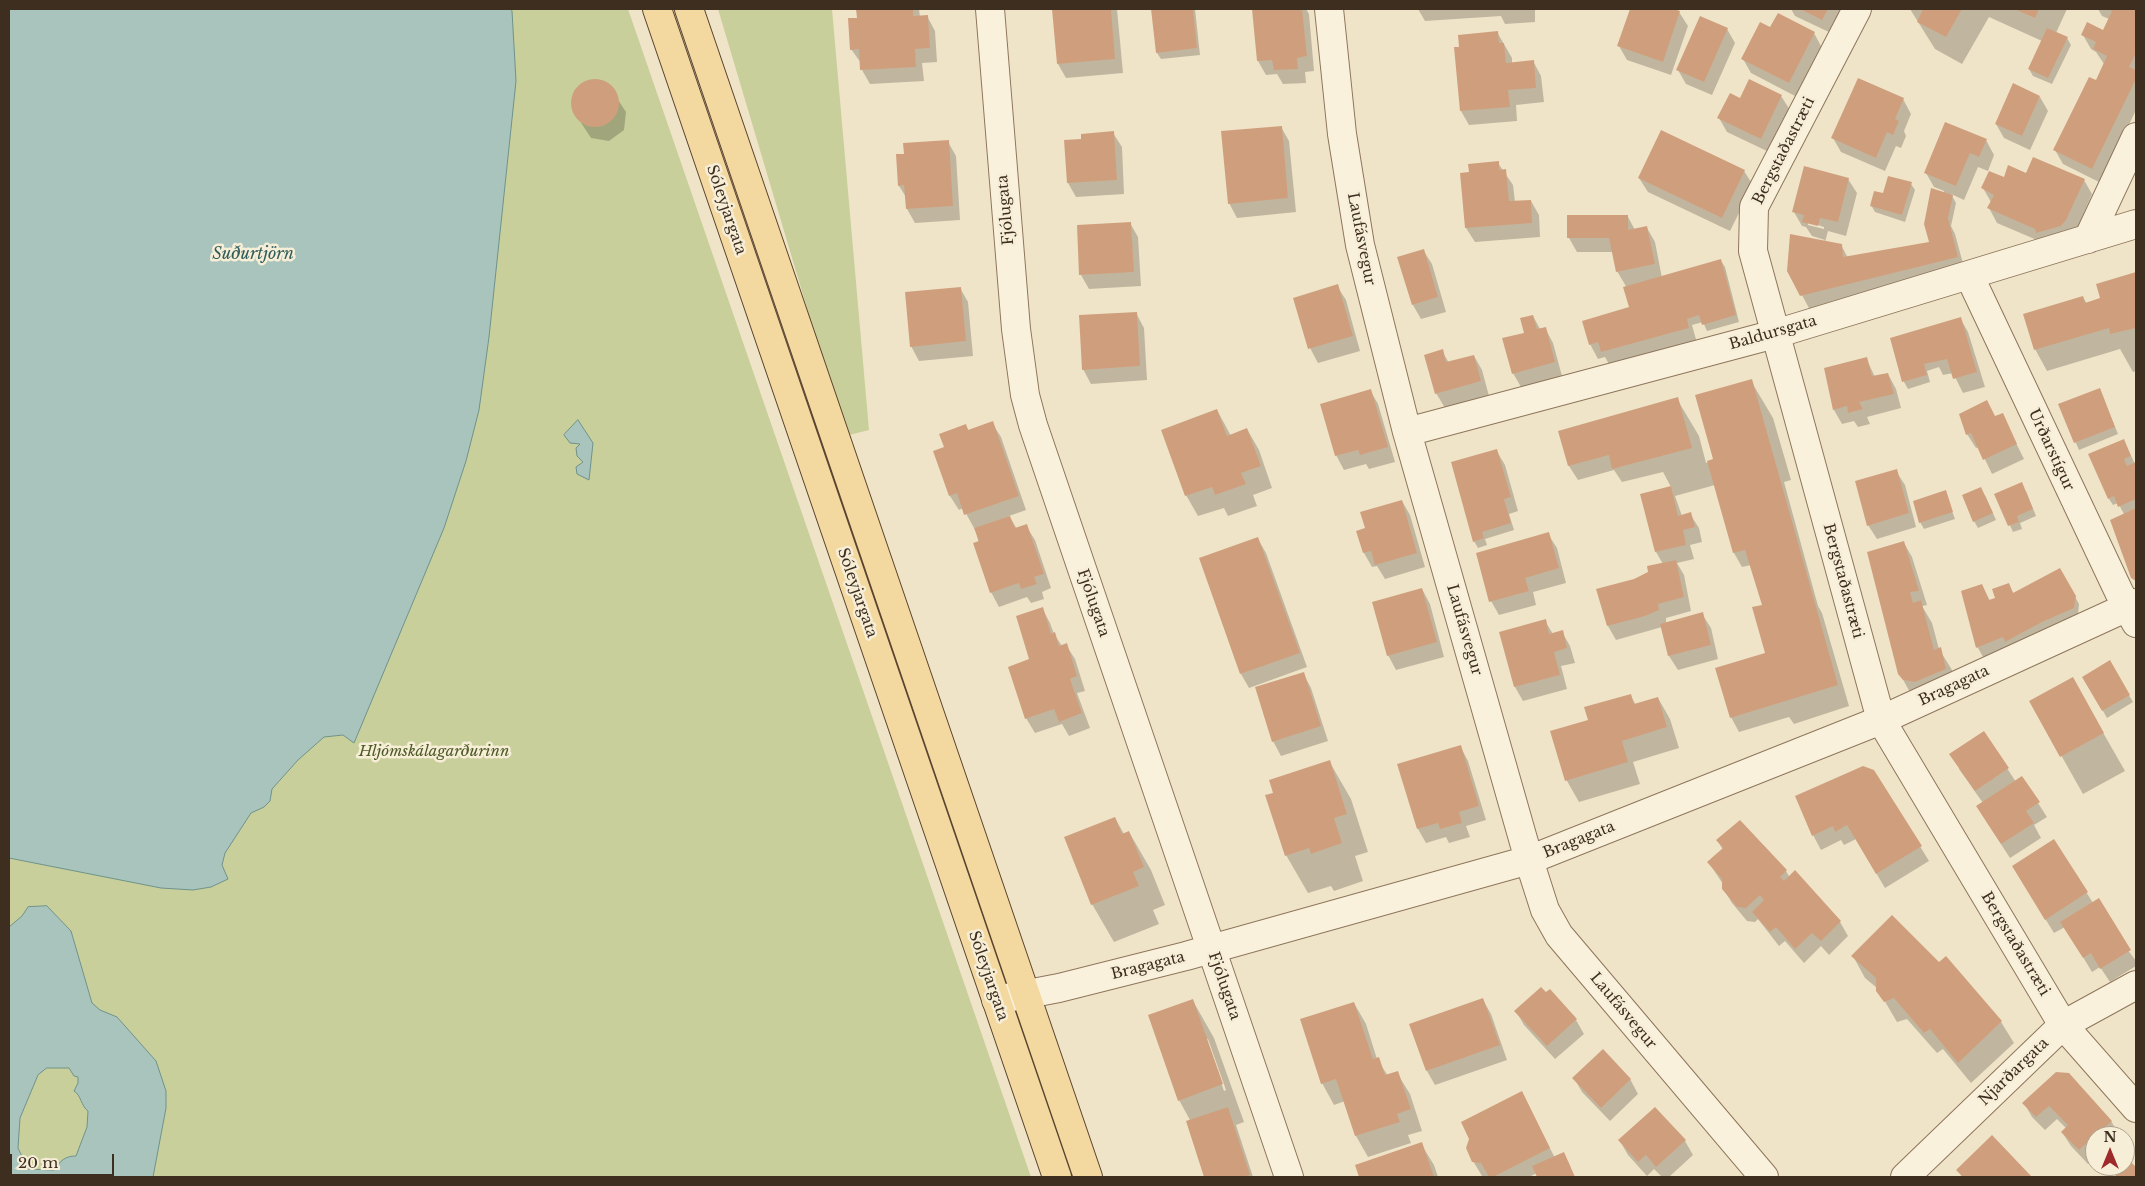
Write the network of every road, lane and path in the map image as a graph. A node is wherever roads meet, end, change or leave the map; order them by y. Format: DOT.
graph roads {
  1 [pos="657,9"];
  2 [pos="689,9"];
  3 [pos="990,9"];
  4 [pos="1329,9"];
  5 [pos="1858,9"];
  6 [pos="2136,137"];
  7 [pos="2136,224"];
  8 [pos="2088,240"];
  9 [pos="1969,275"];
  10 [pos="1775,334"];
  11 [pos="1407,432"];
  12 [pos="2133,612"];
  13 [pos="1881,720"];
  14 [pos="1529,860"];
  15 [pos="1212,949"];
  16 [pos="2136,985"];
  17 [pos="1025,995"];
  18 [pos="996,1000"];
  19 [pos="2063,1025"];
  20 [pos="2136,1108"];
  21 [pos="1056,1177"];
  22 [pos="1088,1177"];
  23 [pos="1289,1177"];
  24 [pos="1764,1177"];
  25 [pos="1905,1177"];
  1 -- 18 [label="main road, Sóleyjargata"];
  2 -- 17 [label="main road, Sóleyjargata"];
  3 -- 15 [label="street, Fjólugata"];
  4 -- 11 [label="street, Laufásvegur"];
  5 -- 10 [label="street, Bergstaðastræti"];
  6 -- 8 [label="street"];
  7 -- 8 [label="street, Baldursgata"];
  8 -- 9 [label="street, Baldursgata"];
  9 -- 10 [label="street, Baldursgata"];
  9 -- 12 [label="street, Urðarstígur"];
  10 -- 11 [label="street, Baldursgata"];
  10 -- 13 [label="street, Bergstaðastræti"];
  11 -- 14 [label="street, Laufásvegur"];
  12 -- 13 [label="street, Bragagata"];
  13 -- 14 [label="street, Bragagata"];
  13 -- 19 [label="street, Bergstaðastræti"];
  14 -- 15 [label="street, Bragagata"];
  14 -- 24 [label="street, Laufásvegur"];
  15 -- 17 [label="street, Bragagata"];
  15 -- 23 [label="street, Fjólugata"];
  16 -- 19 [label="street, Njarðargata"];
  17 -- 18 [label="street, Bragagata"];
  17 -- 22 [label="main road, Sóleyjargata"];
  18 -- 21 [label="main road, Sóleyjargata"];
  19 -- 20 [label="street, Bergstaðastræti"];
  19 -- 25 [label="street, Njarðargata"];
}
